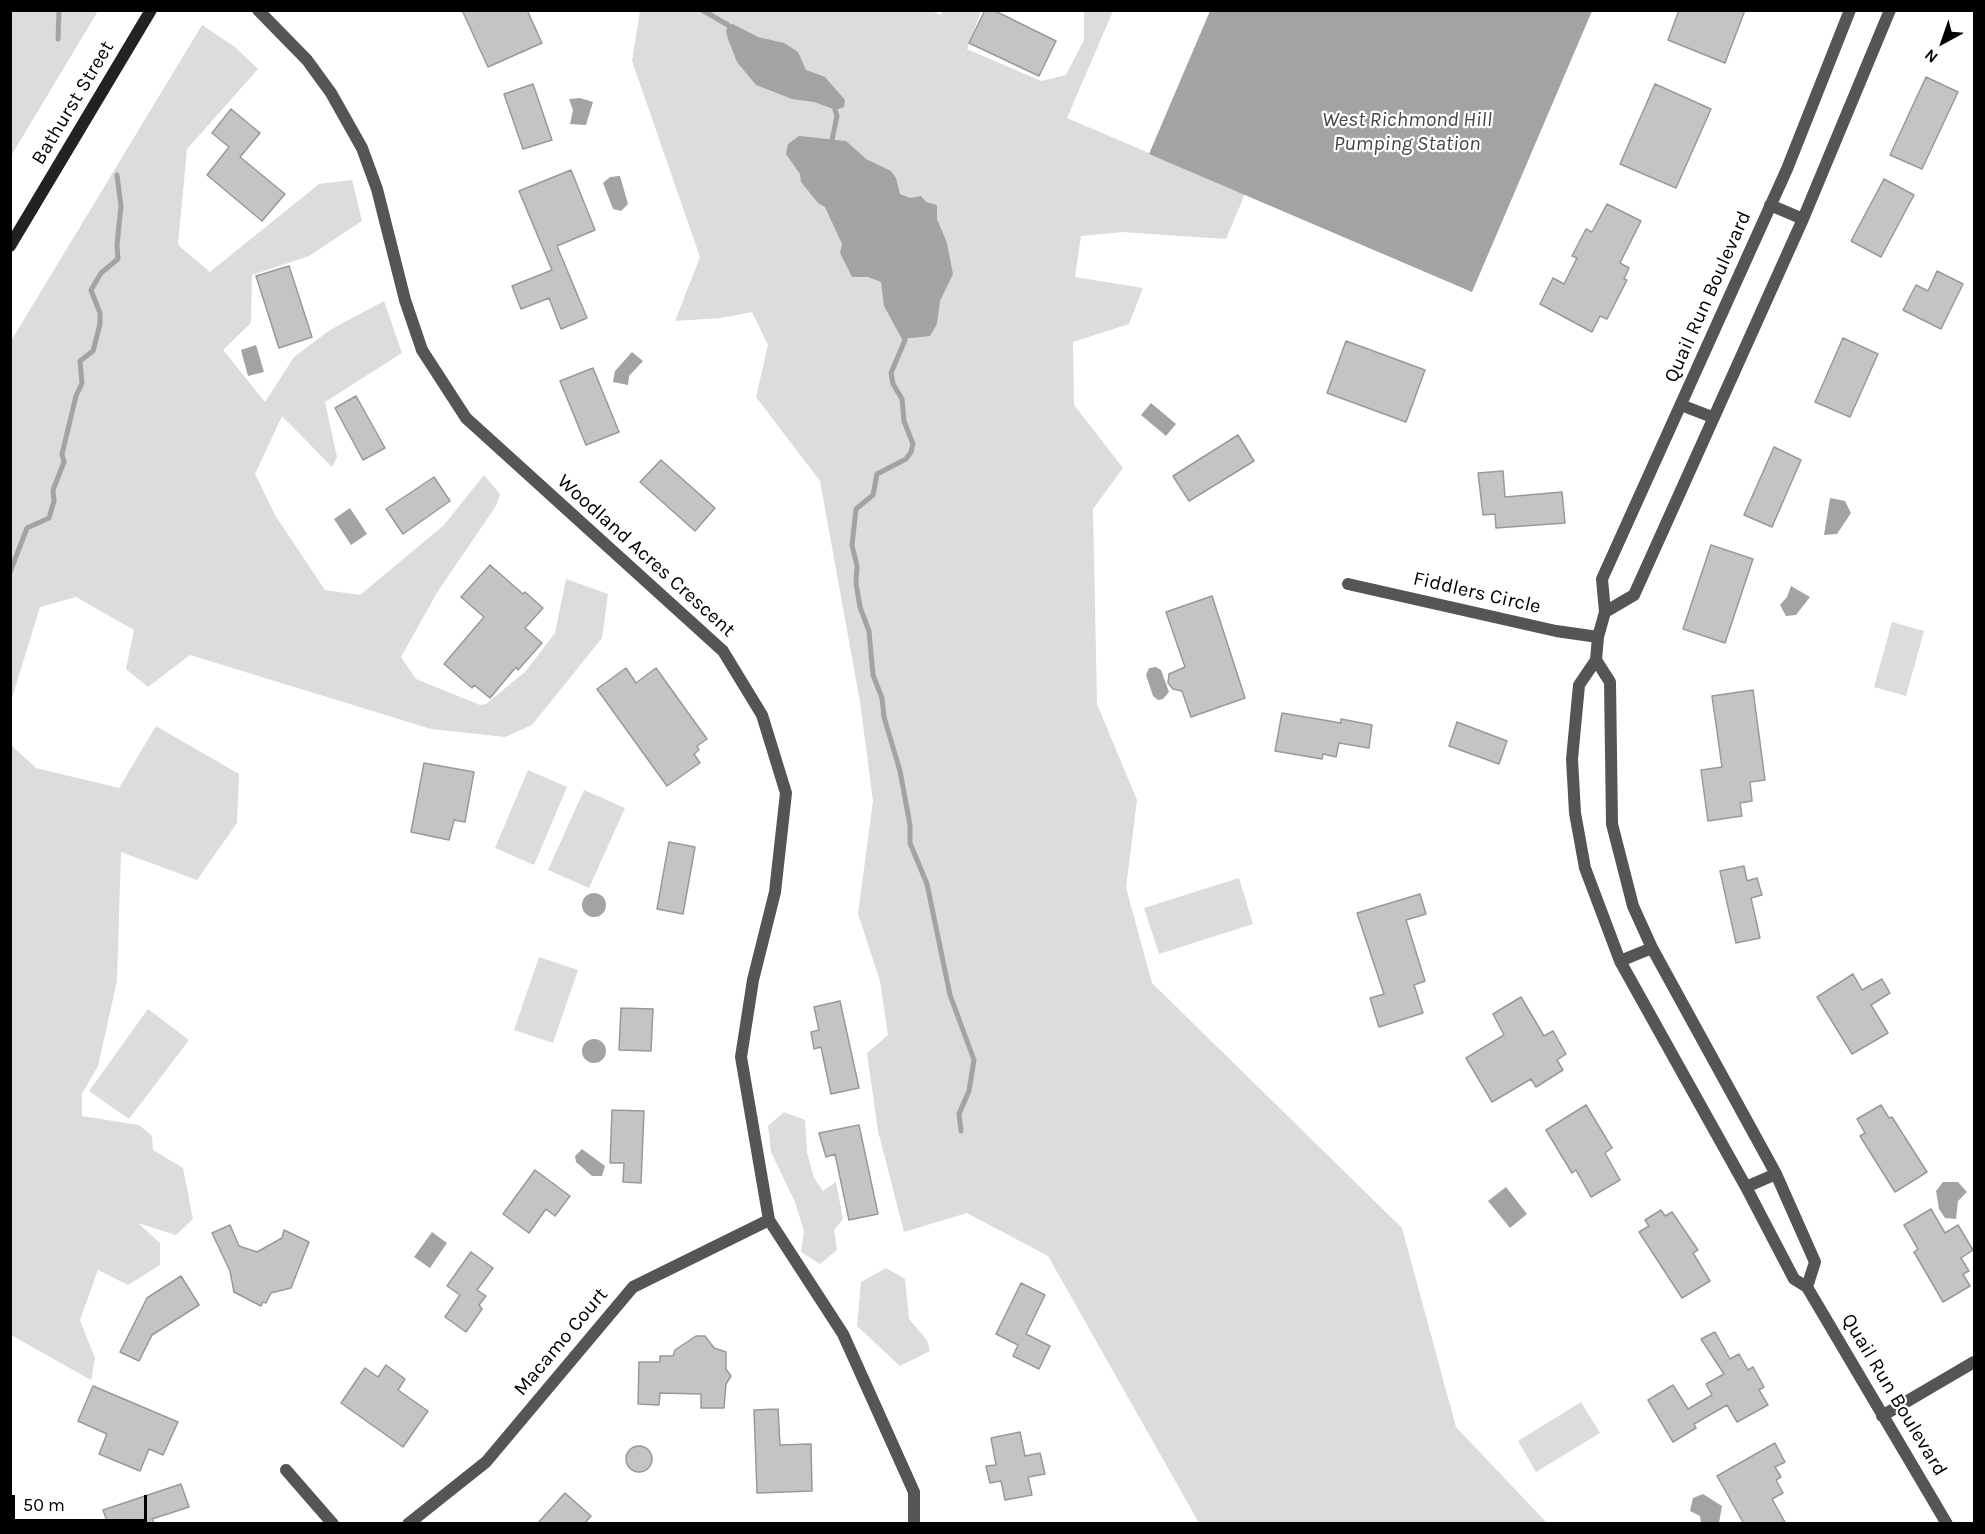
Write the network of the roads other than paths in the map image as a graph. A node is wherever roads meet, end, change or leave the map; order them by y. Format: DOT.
graph roads {
  1 [pos="151,10"];
  2 [pos="258,10"];
  3 [pos="1850,10"];
  4 [pos="1890,10"];
  5 [pos="1770,205"];
  6 [pos="1803,219"];
  7 [pos="10,246"];
  8 [pos="1681,405"];
  9 [pos="1712,417"];
  10 [pos="1348,584"];
  11 [pos="1605,612"];
  12 [pos="1598,637"];
  13 [pos="1596,660"];
  14 [pos="1652,948"];
  15 [pos="1620,961"];
  16 [pos="1776,1174"];
  17 [pos="1746,1187"];
  18 [pos="769,1220"];
  19 [pos="1807,1287"];
  20 [pos="1974,1362"];
  21 [pos="1882,1416"];
  22 [pos="286,1470"];
  23 [pos="333,1524"];
  24 [pos="408,1524"];
  25 [pos="914,1524"];
  26 [pos="1947,1524"];
  1 -- 7 [label="main road, Bathurst Street"];
  2 -- 18 [label="street, Woodland Acres Crescent"];
  3 -- 5 [label="street, Quail Run Boulevard"];
  4 -- 6 [label="street"];
  5 -- 6 [label="street, Quail Run Boulevard"];
  5 -- 8 [label="street, Quail Run Boulevard"];
  6 -- 9 [label="street"];
  8 -- 9 [label="street, Quail Run Boulevard"];
  8 -- 11 [label="street, Quail Run Boulevard"];
  9 -- 11 [label="street"];
  10 -- 12 [label="street, Fiddlers Circle"];
  11 -- 12 [label="street, Quail Run Boulevard"];
  12 -- 13 [label="street, Quail Run Boulevard"];
  13 -- 14 [label="street"];
  13 -- 15 [label="street, Quail Run Boulevard"];
  14 -- 15 [label="street"];
  14 -- 16 [label="street"];
  15 -- 17 [label="street, Quail Run Boulevard"];
  16 -- 17 [label="street"];
  16 -- 19 [label="street"];
  17 -- 19 [label="street, Quail Run Boulevard"];
  18 -- 24 [label="street, Macamo Court"];
  18 -- 25 [label="street, Woodland Acres Crescent"];
  19 -- 21 [label="street, Quail Run Boulevard"];
  20 -- 21 [label="street"];
  21 -- 26 [label="street, Quail Run Boulevard"];
  22 -- 23 [label="street"];
}
